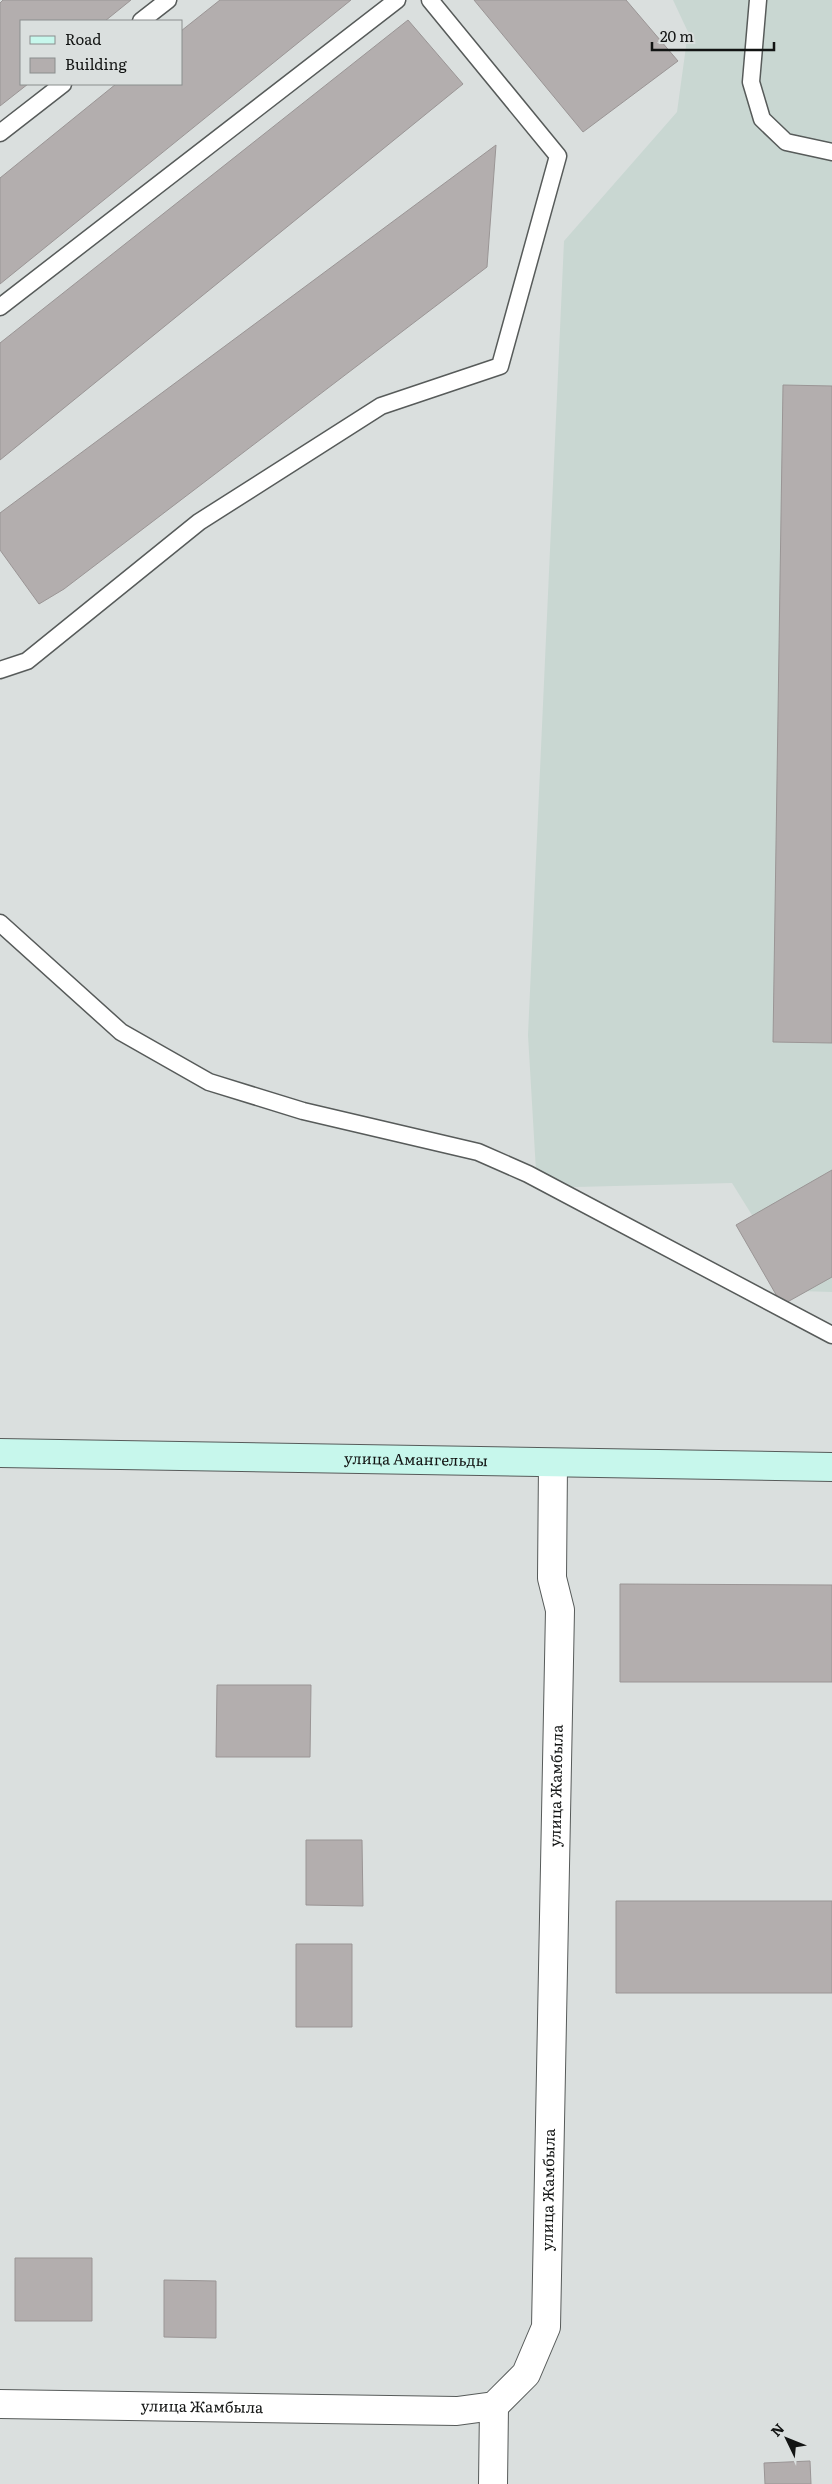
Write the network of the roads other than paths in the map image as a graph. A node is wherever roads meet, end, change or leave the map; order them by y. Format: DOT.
graph roads {
  1 [pos="168,0"];
  2 [pos="397,0"];
  3 [pos="430,0"];
  4 [pos="758,0"];
  5 [pos="142,20"];
  6 [pos="61,85"];
  7 [pos="0,133"];
  8 [pos="832,152"];
  9 [pos="0,307"];
  10 [pos="0,670"];
  11 [pos="0,923"];
  12 [pos="832,1335"];
  13 [pos="0,1454"];
  14 [pos="553,1464"];
  15 [pos="832,1467"];
  16 [pos="0,2404"];
  17 [pos="494,2406"];
  18 [pos="493,2484"];
  1 -- 5 [label="lane"];
  2 -- 9 [label="lane"];
  3 -- 10 [label="lane"];
  4 -- 8 [label="lane"];
  6 -- 7 [label="lane"];
  11 -- 12 [label="lane"];
  13 -- 14 [label="street, улица Амангельды"];
  14 -- 15 [label="street, улица Амангельды"];
  14 -- 17 [label="street, улица Жамбыла"];
  16 -- 17 [label="street, улица Жамбыла"];
  17 -- 18 [label="street"];
}
